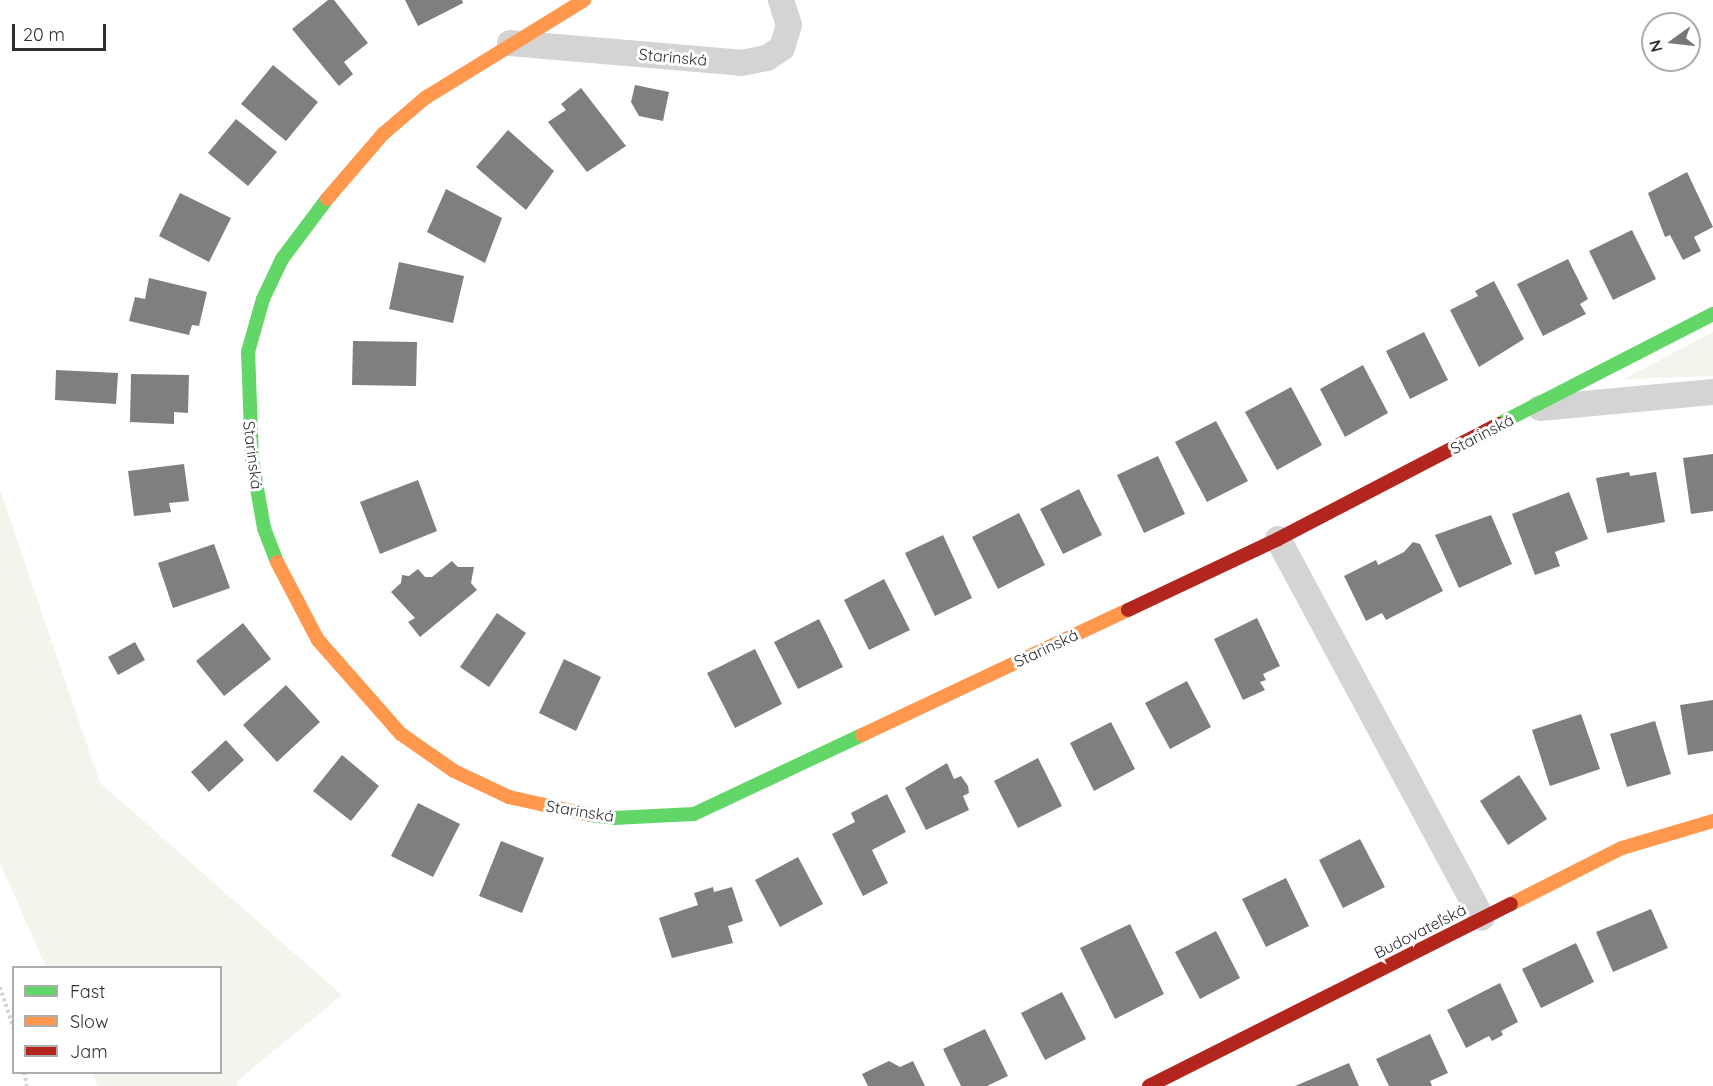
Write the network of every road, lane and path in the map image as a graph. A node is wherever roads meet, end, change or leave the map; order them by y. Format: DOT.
graph roads {
  1 [pos="584,0"];
  2 [pos="781,0"];
  3 [pos="510,43"];
  4 [pos="1713,314"];
  5 [pos="1713,392"];
  6 [pos="1529,410"];
  7 [pos="1278,539"];
  8 [pos="1713,821"];
  9 [pos="1482,918"];
  10 [pos="0,987"];
  11 [pos="12,1024"];
  12 [pos="1149,1086"];
  1 -- 3 [label="street, Starinská"];
  2 -- 3 [label="street, Starinská"];
  3 -- 7 [label="street, Starinská"];
  4 -- 6 [label="street, Starinská"];
  5 -- 6 [label="street, Starinská"];
  6 -- 7 [label="street, Starinská"];
  7 -- 9 [label="street"];
  8 -- 9 [label="street, Budovateľská"];
  9 -- 12 [label="street, Budovateľská"];
  10 -- 11 [label="path"];
}
